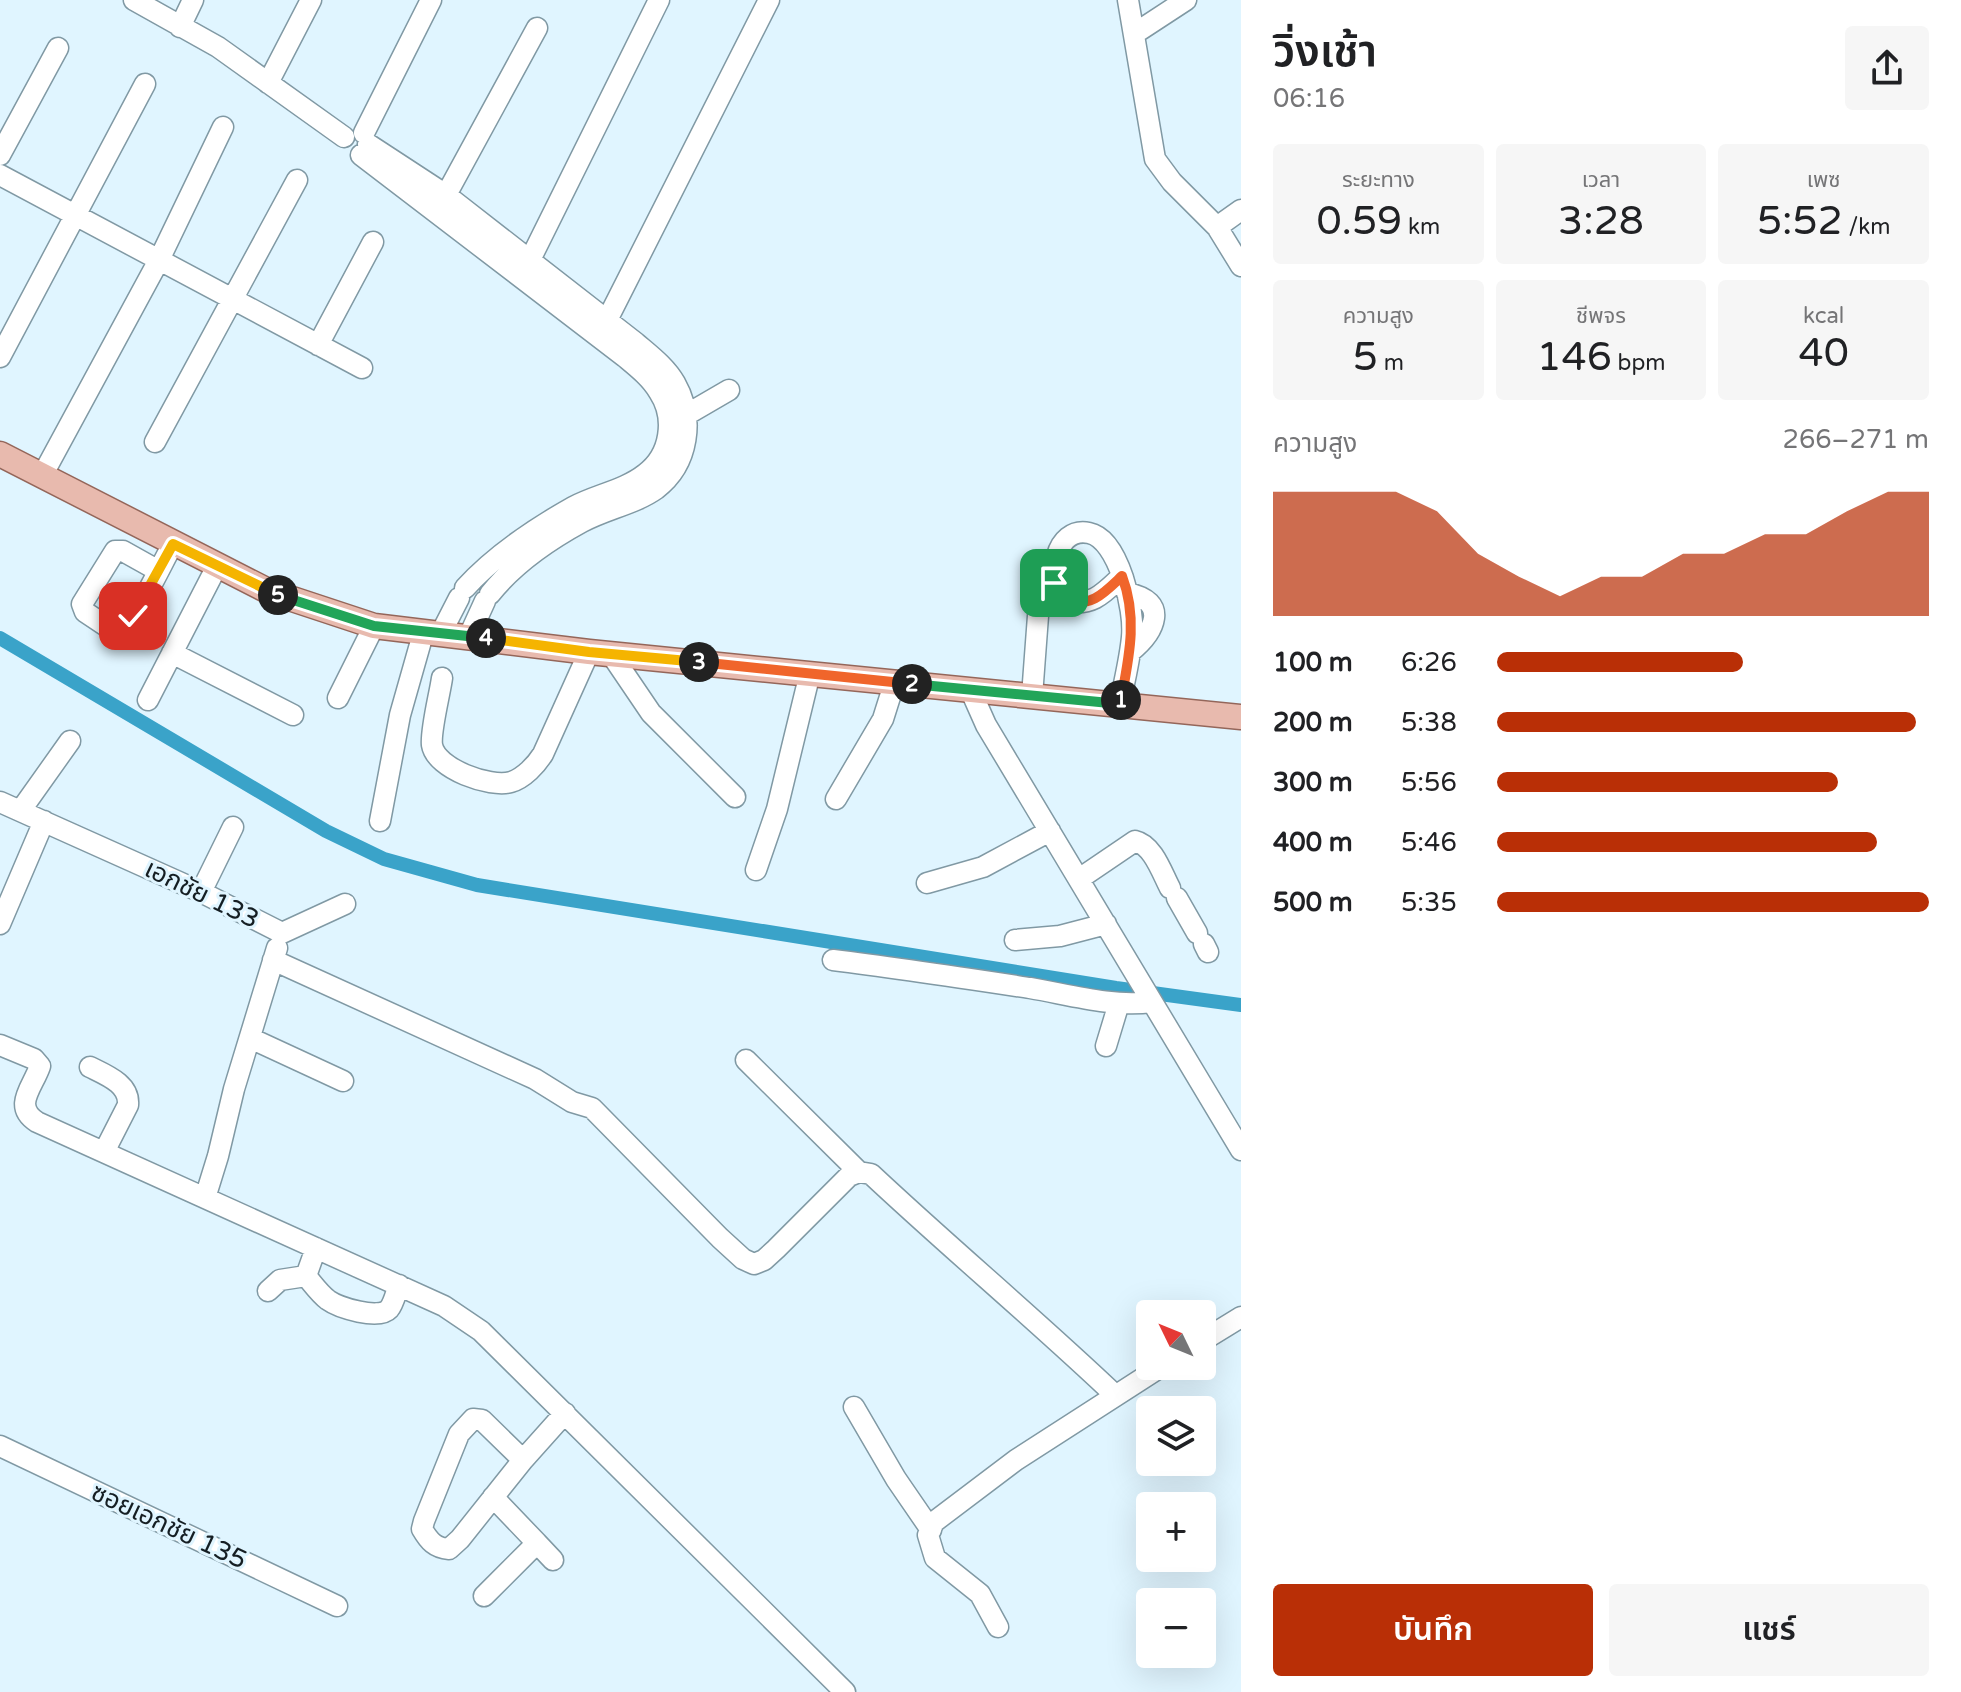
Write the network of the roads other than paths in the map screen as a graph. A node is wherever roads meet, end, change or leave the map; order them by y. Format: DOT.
graph roads {
  1 [pos="134,0"];
  2 [pos="193,0"];
  3 [pos="311,0"];
  4 [pos="431,0"];
  5 [pos="659,0"];
  6 [pos="769,0"];
  7 [pos="1128,0"];
  8 [pos="1186,0"];
  9 [pos="180,27"];
  10 [pos="537,28"];
  11 [pos="1134,34"];
  12 [pos="58,48"];
  13 [pos="268,83"];
  14 [pos="145,84"];
  15 [pos="223,127"];
  16 [pos="6,129"];
  17 [pos="359,142"];
  18 [pos="0,155"];
  19 [pos="0,175"];
  20 [pos="297,180"];
  21 [pos="443,204"];
  22 [pos="1241,210"];
  23 [pos="76,216"];
  24 [pos="1217,227"];
  25 [pos="373,242"];
  26 [pos="159,260"];
  27 [pos="1241,266"];
  28 [pos="526,268"];
  29 [pos="233,299"];
  30 [pos="603,328"];
  31 [pos="318,345"];
  32 [pos="0,357"];
  33 [pos="362,368"];
  34 [pos="729,390"];
  35 [pos="686,415"];
  36 [pos="155,442"];
  37 [pos="0,454"];
  38 [pos="42,476"];
  39 [pos="592,507"];
  40 [pos="173,544"];
  41 [pos="217,566"];
  42 [pos="157,570"];
  43 [pos="1124,584"];
  44 [pos="465,589"];
  45 [pos="490,595"];
  46 [pos="1038,616"];
  47 [pos="374,626"];
  48 [pos="432,634"];
  49 [pos="469,636"];
  50 [pos="172,653"];
  51 [pos="600,653"];
  52 [pos="810,673"];
  53 [pos="442,678"];
  54 [pos="895,681"];
  55 [pos="970,689"];
  56 [pos="1032,696"];
  57 [pos="338,698"];
  58 [pos="148,700"];
  59 [pos="1120,704"];
  60 [pos="293,715"];
  61 [pos="1241,717"];
  62 [pos="70,741"];
  63 [pos="735,797"];
  64 [pos="836,799"];
  65 [pos="0,802"];
  66 [pos="21,810"];
  67 [pos="44,821"];
  68 [pos="380,821"];
  69 [pos="233,827"];
  70 [pos="1050,831"];
  71 [pos="756,870"];
  72 [pos="1079,879"];
  73 [pos="927,883"];
  74 [pos="201,892"];
  75 [pos="345,904"];
  76 [pos="0,924"];
  77 [pos="1106,924"];
  78 [pos="282,933"];
  79 [pos="1015,940"];
  80 [pos="1203,943"];
  81 [pos="273,960"];
  82 [pos="833,960"];
  83 [pos="1150,1000"];
  84 [pos="1119,1003"];
  85 [pos="250,1038"];
  86 [pos="0,1045"];
  87 [pos="1106,1046"];
  88 [pos="746,1060"];
  89 [pos="90,1067"];
  90 [pos="343,1081"];
  91 [pos="1241,1150"];
  92 [pos="104,1152"];
  93 [pos="859,1172"];
  94 [pos="205,1198"];
  95 [pos="316,1248"];
  96 [pos="306,1276"];
  97 [pos="399,1285"];
  98 [pos="268,1291"];
  99 [pos="1241,1317"];
  100 [pos="1216,1332"];
  101 [pos="1139,1380"];
  102 [pos="1115,1395"];
  103 [pos="854,1407"];
  104 [pos="565,1413"];
  105 [pos="0,1446"];
  106 [pos="523,1460"];
  107 [pos="493,1497"];
  108 [pos="931,1530"];
  109 [pos="537,1543"];
  110 [pos="553,1560"];
  111 [pos="484,1596"];
  112 [pos="337,1606"];
  113 [pos="998,1627"];
  114 [pos="845,1692"];
  1 -- 9 [label="street"];
  2 -- 9 [label="street"];
  3 -- 13 [label="street"];
  4 -- 17 [label="street"];
  5 -- 28 [label="street"];
  6 -- 30 [label="street"];
  7 -- 11 [label="street"];
  8 -- 11 [label="street"];
  9 -- 13 [label="street"];
  10 -- 21 [label="street"];
  11 -- 24 [label="street"];
  12 -- 16 [label="street"];
  13 -- 17 [label="street"];
  14 -- 23 [label="street"];
  15 -- 26 [label="street"];
  16 -- 18 [label="street"];
  17 -- 21 [label="street"];
  19 -- 23 [label="street"];
  20 -- 29 [label="street"];
  21 -- 28 [label="street"];
  22 -- 24 [label="street"];
  23 -- 26 [label="street"];
  23 -- 32 [label="street"];
  24 -- 27 [label="street"];
  25 -- 31 [label="street"];
  26 -- 29 [label="street"];
  26 -- 38 [label="street"];
  28 -- 30 [label="street"];
  29 -- 31 [label="street"];
  29 -- 36 [label="street"];
  30 -- 35 [label="street"];
  30 -- 39 [label="street"];
  31 -- 33 [label="street"];
  34 -- 35 [label="street"];
  35 -- 39 [label="street"];
  37 -- 38 [label="main road"];
  38 -- 40 [label="main road"];
  39 -- 44 [label="street"];
  39 -- 45 [label="street"];
  40 -- 41 [label="main road"];
  40 -- 42 [label="street"];
  41 -- 47 [label="main road"];
  41 -- 50 [label="street"];
  43 -- 59 [label="street"];
  44 -- 45 [label="street"];
  44 -- 48 [label="street"];
  45 -- 49 [label="street"];
  46 -- 56 [label="street"];
  47 -- 48 [label="main road"];
  47 -- 57 [label="street"];
  48 -- 49 [label="main road"];
  48 -- 68 [label="street"];
  49 -- 51 [label="main road"];
  50 -- 58 [label="street"];
  50 -- 60 [label="street"];
  51 -- 52 [label="main road"];
  51 -- 53 [label="street"];
  51 -- 63 [label="street"];
  52 -- 54 [label="main road"];
  52 -- 71 [label="street"];
  54 -- 55 [label="main road"];
  54 -- 64 [label="street"];
  55 -- 56 [label="main road"];
  55 -- 70 [label="street"];
  56 -- 59 [label="main road"];
  59 -- 61 [label="main road"];
  62 -- 66 [label="street"];
  65 -- 66 [label="street, เอกชัย 133"];
  66 -- 67 [label="street, เอกชัย 133"];
  67 -- 74 [label="street, เอกชัย 133"];
  67 -- 76 [label="street"];
  69 -- 74 [label="street"];
  70 -- 72 [label="street"];
  70 -- 73 [label="street"];
  72 -- 77 [label="street"];
  72 -- 80 [label="street"];
  74 -- 78 [label="street, เอกชัย 133"];
  75 -- 78 [label="street"];
  77 -- 79 [label="street"];
  77 -- 83 [label="street"];
  78 -- 81 [label="street, เอกชัย 133"];
  81 -- 85 [label="street, เอกชัย 133"];
  81 -- 93 [label="street"];
  82 -- 84 [label="street"];
  83 -- 84 [label="street"];
  83 -- 91 [label="street"];
  84 -- 87 [label="street"];
  85 -- 90 [label="street"];
  85 -- 94 [label="street, เอกชัย 133"];
  86 -- 92 [label="street"];
  88 -- 93 [label="street"];
  89 -- 92 [label="street"];
  92 -- 94 [label="street"];
  93 -- 102 [label="street"];
  94 -- 95 [label="street"];
  95 -- 96 [label="street"];
  95 -- 97 [label="street"];
  96 -- 97 [label="street"];
  96 -- 98 [label="street"];
  97 -- 104 [label="street"];
  99 -- 100 [label="street"];
  101 -- 102 [label="street"];
  102 -- 108 [label="street"];
  103 -- 108 [label="street"];
  104 -- 106 [label="street"];
  104 -- 114 [label="street"];
  105 -- 112 [label="street, ซอยเอกชัย 135"];
  106 -- 107 [label="street"];
  106 -- 107 [label="street"];
  107 -- 109 [label="street"];
  108 -- 113 [label="street"];
  109 -- 110 [label="street"];
  109 -- 111 [label="street"];
}
